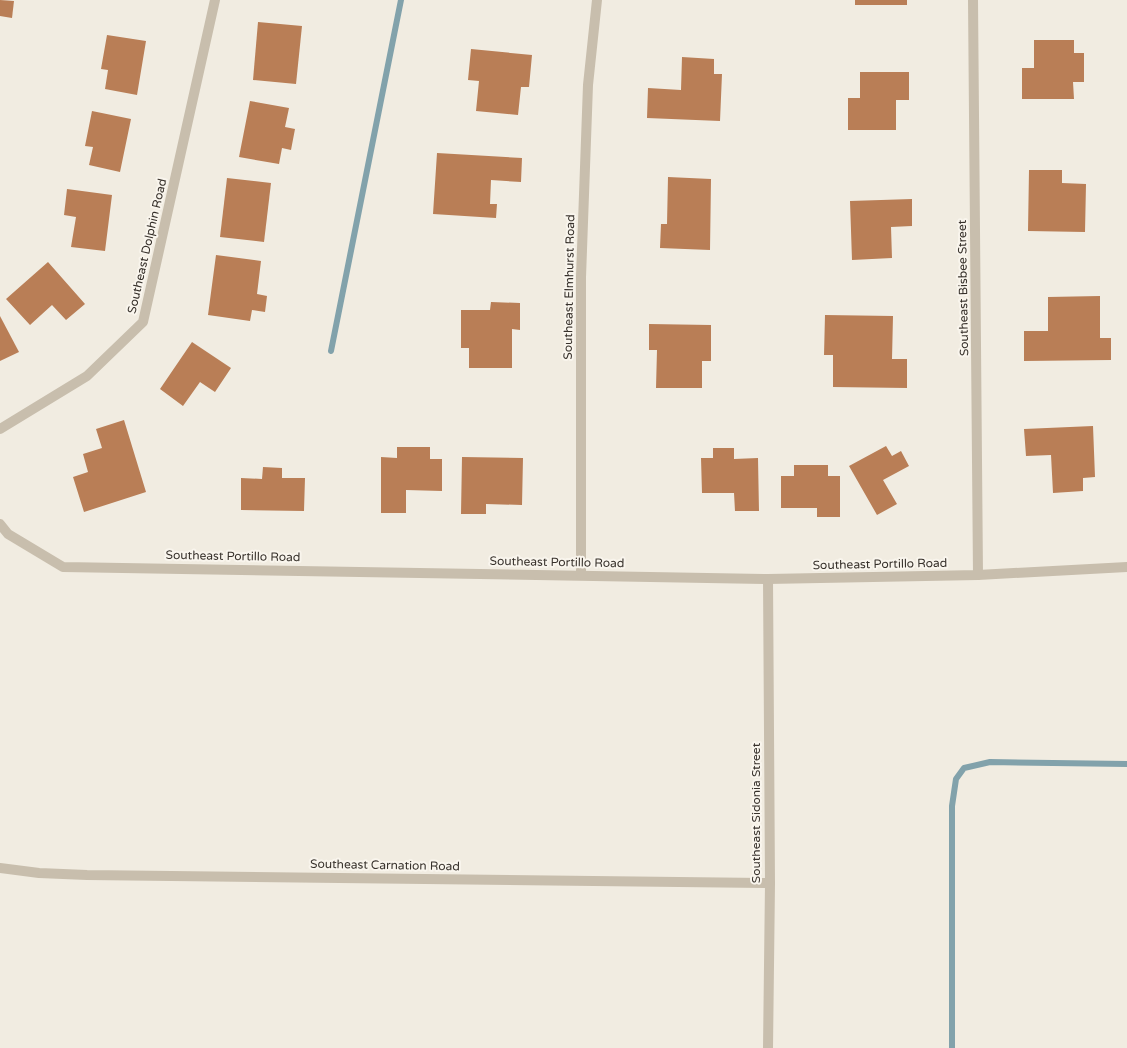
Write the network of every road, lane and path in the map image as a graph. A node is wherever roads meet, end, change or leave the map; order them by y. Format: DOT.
graph roads {
  1 [pos="215,0"];
  2 [pos="597,0"];
  3 [pos="973,0"];
  4 [pos="0,430"];
  5 [pos="0,524"];
  6 [pos="1127,567"];
  7 [pos="581,575"];
  8 [pos="978,575"];
  9 [pos="768,579"];
  10 [pos="0,868"];
  11 [pos="770,883"];
  12 [pos="768,1048"];
  1 -- 4 [label="street, Southeast Dolphin Road"];
  2 -- 7 [label="street, Southeast Elmhurst Road"];
  3 -- 8 [label="street, Southeast Bisbee Street"];
  5 -- 7 [label="street, Southeast Portillo Road"];
  6 -- 8 [label="street, Southeast Portillo Road"];
  7 -- 9 [label="street, Southeast Portillo Road"];
  8 -- 9 [label="street, Southeast Portillo Road"];
  9 -- 11 [label="street, Southeast Sidonia Street"];
  10 -- 11 [label="street, Southeast Carnation Road"];
  11 -- 12 [label="street, Southeast Sidonia Street"];
}
